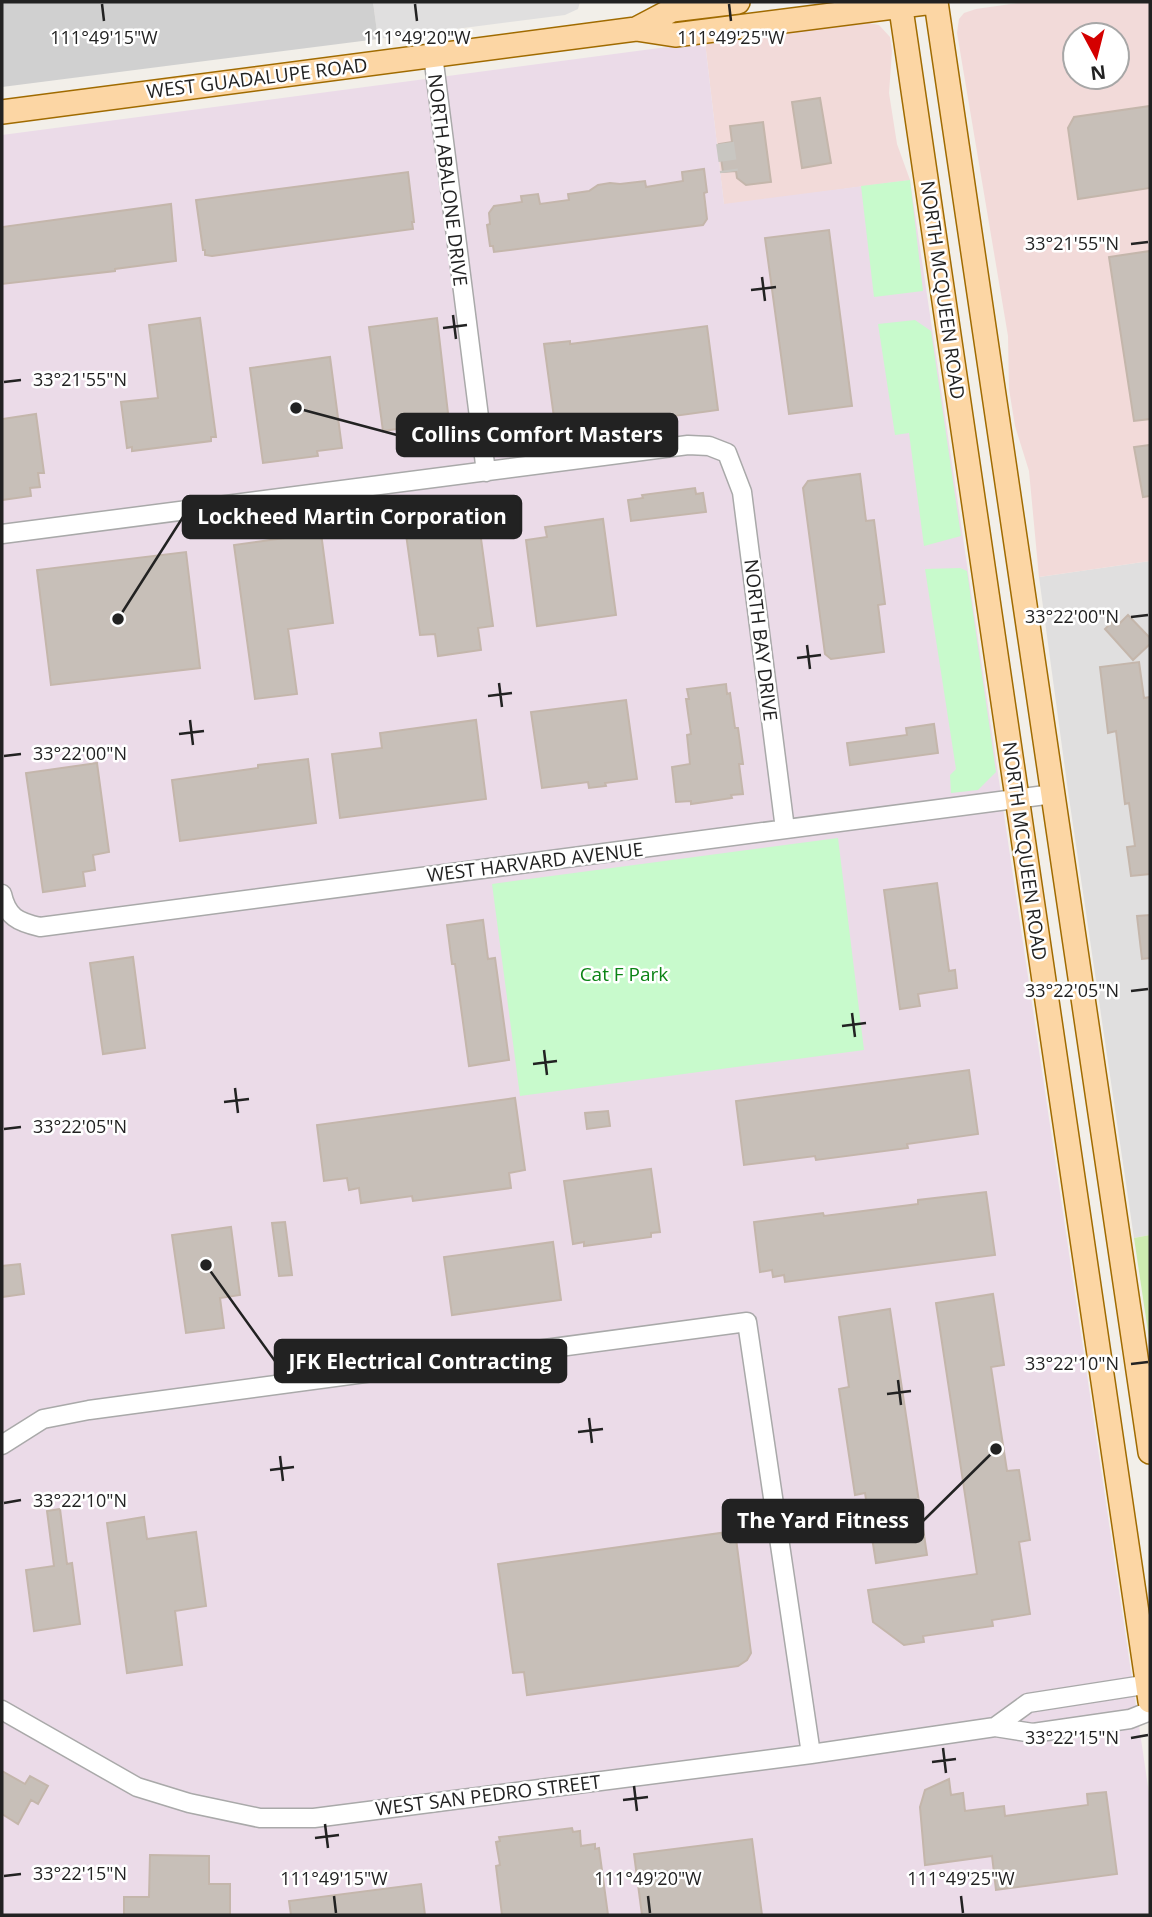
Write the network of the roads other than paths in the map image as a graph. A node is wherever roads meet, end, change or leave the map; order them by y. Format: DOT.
graph roads {
  1 [pos="738,2"];
  2 [pos="935,2"];
  3 [pos="901,4"];
  4 [pos="636,29"];
  5 [pos="433,55"];
  6 [pos="2,112"];
  7 [pos="1003,453"];
  8 [pos="967,457"];
  9 [pos="485,471"];
  10 [pos="2,534"];
  11 [pos="1053,794"];
  12 [pos="1018,799"];
  13 [pos="785,830"];
  14 [pos="2,894"];
  15 [pos="2,1445"];
  16 [pos="1150,1452"];
  17 [pos="1149,1690"];
  18 [pos="2,1710"];
  19 [pos="1150,1711"];
  20 [pos="995,1727"];
  21 [pos="811,1754"];
  1 -- 4 [label="main road, WEST GUADALUPE ROAD"];
  2 -- 3 [label="main road, WEST GUADALUPE ROAD"];
  2 -- 7 [label="main road, NORTH MCQUEEN ROAD"];
  3 -- 4 [label="main road, WEST GUADALUPE ROAD"];
  3 -- 8 [label="main road, NORTH MCQUEEN ROAD"];
  4 -- 5 [label="main road, WEST GUADALUPE ROAD"];
  5 -- 6 [label="main road, WEST GUADALUPE ROAD"];
  5 -- 9 [label="street, NORTH ABALONE DRIVE"];
  7 -- 8 [label="main road"];
  7 -- 11 [label="main road, NORTH MCQUEEN ROAD"];
  8 -- 12 [label="main road, NORTH MCQUEEN ROAD"];
  9 -- 10 [label="street"];
  9 -- 13 [label="street, NORTH BAY DRIVE"];
  11 -- 12 [label="street, WEST HARVARD AVENUE"];
  11 -- 16 [label="main road, NORTH MCQUEEN ROAD"];
  12 -- 13 [label="street, WEST HARVARD AVENUE"];
  12 -- 17 [label="main road, NORTH MCQUEEN ROAD"];
  13 -- 14 [label="street, WEST HARVARD AVENUE"];
  15 -- 21 [label="street"];
  17 -- 20 [label="street, WEST SAN PEDRO STREET"];
  18 -- 21 [label="street, WEST SAN PEDRO STREET"];
  19 -- 20 [label="street, WEST SAN PEDRO STREET"];
  20 -- 21 [label="street, WEST SAN PEDRO STREET"];
}
